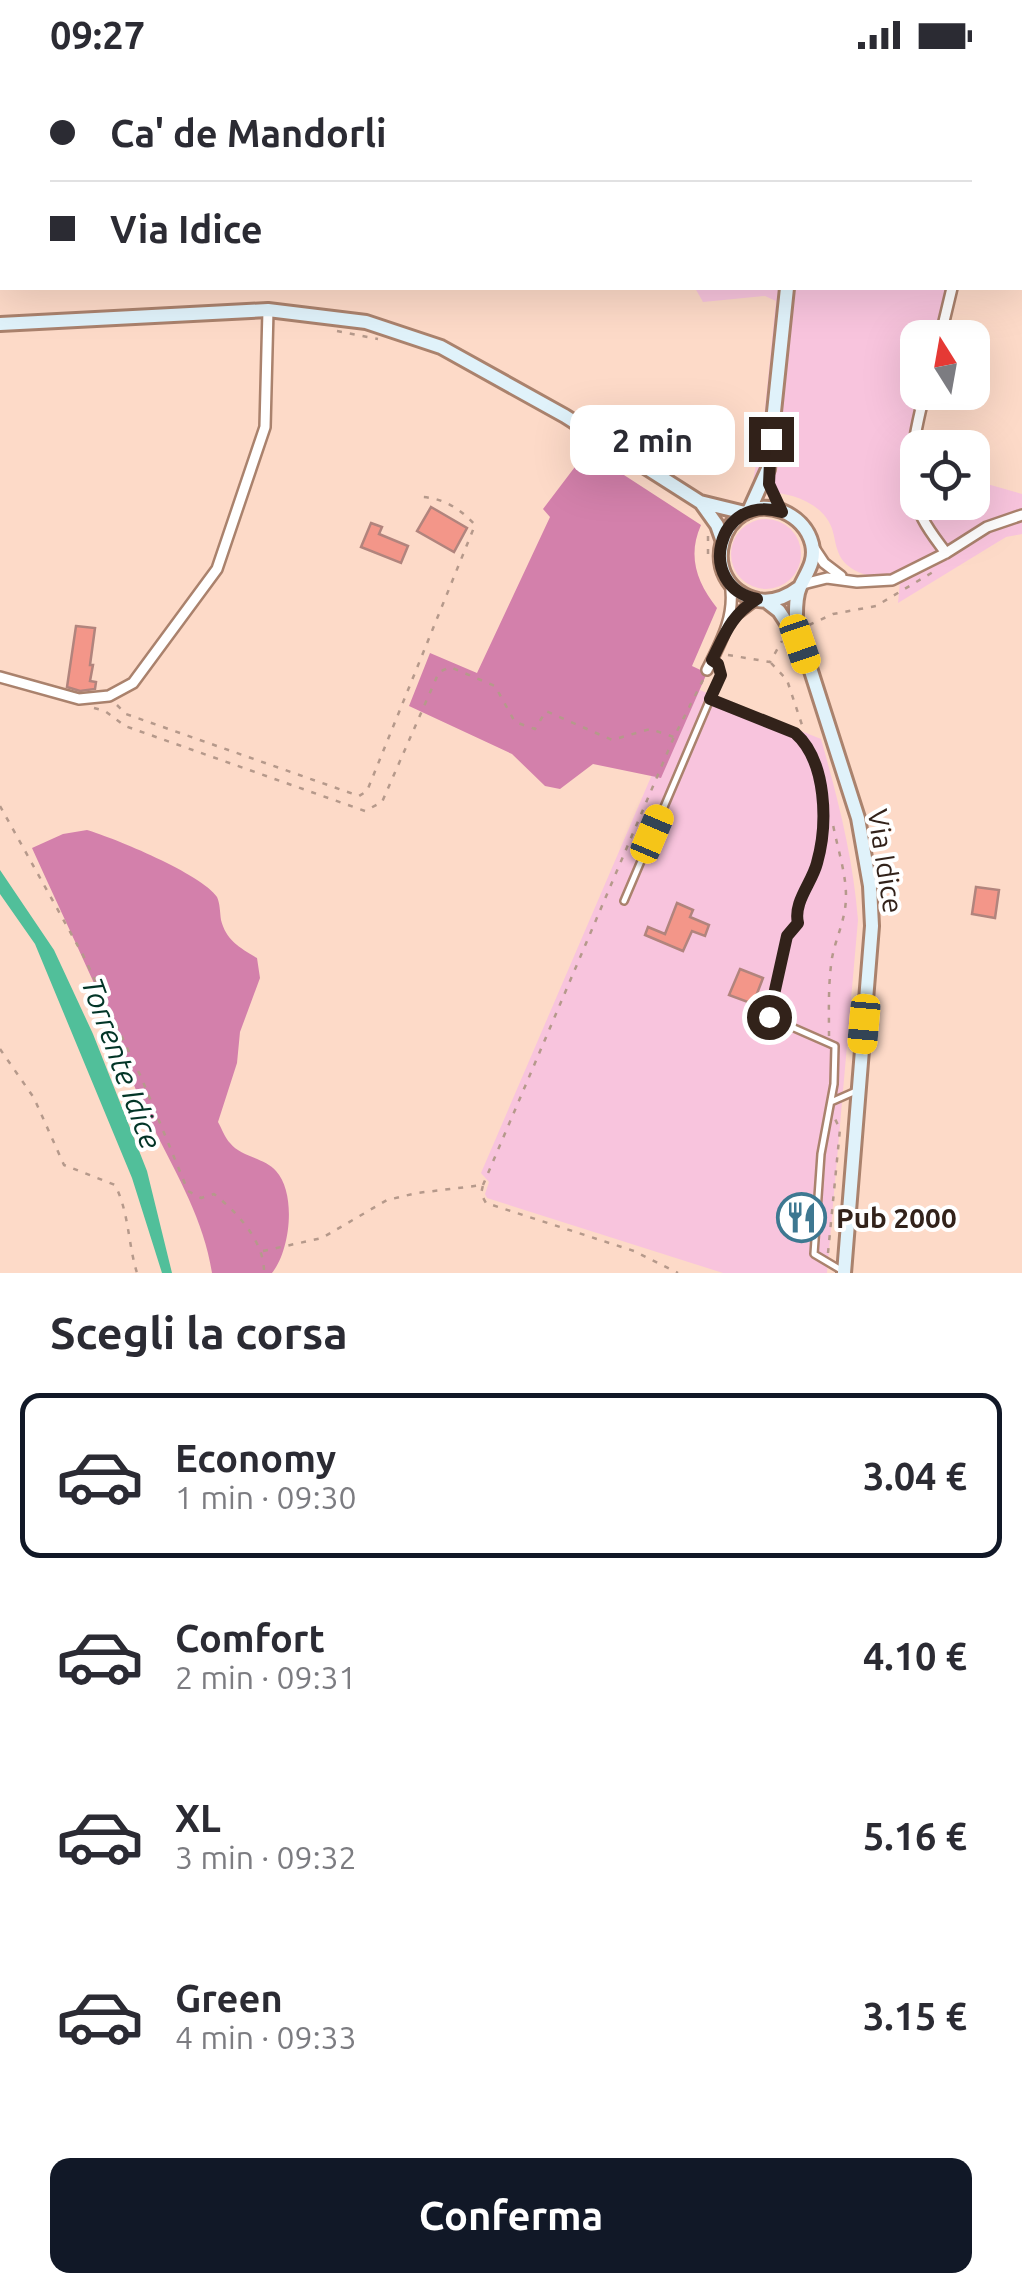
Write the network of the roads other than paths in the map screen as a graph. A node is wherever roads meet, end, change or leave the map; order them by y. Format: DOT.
graph roads {
  1 [pos="787,290"];
  2 [pos="952,290"];
  3 [pos="268,310"];
  4 [pos="944,320"];
  5 [pos="0,324"];
  6 [pos="922,410"];
  7 [pos="768,469"];
  8 [pos="700,502"];
  9 [pos="747,512"];
  10 [pos="782,512"];
  11 [pos="1022,514"];
  12 [pos="722,539"];
  13 [pos="813,546"];
  14 [pos="946,552"];
  15 [pos="843,578"];
  16 [pos="730,583"];
  17 [pos="801,586"];
  18 [pos="761,600"];
  19 [pos="728,624"];
  20 [pos="800,644"];
  21 [pos="712,661"];
  22 [pos="0,676"];
  23 [pos="710,699"];
  24 [pos="624,901"];
  25 [pos="859,1090"];
  26 [pos="833,1101"];
  27 [pos="844,1272"];
  1 -- 7 [label="main road"];
  2 -- 4 [label="street"];
  3 -- 5 [label="main road"];
  3 -- 8 [label="main road"];
  3 -- 22 [label="street"];
  6 -- 14 [label="street"];
  7 -- 9 [label="main road"];
  7 -- 10 [label="main road"];
  8 -- 9 [label="main road"];
  8 -- 12 [label="main road"];
  9 -- 10 [label="main road"];
  9 -- 12 [label="main road"];
  10 -- 13 [label="main road"];
  11 -- 14 [label="street"];
  12 -- 16 [label="main road"];
  13 -- 15 [label="street"];
  13 -- 17 [label="main road, Via Idice"];
  14 -- 15 [label="street"];
  15 -- 17 [label="street"];
  16 -- 18 [label="main road, Via Idice"];
  16 -- 19 [label="street"];
  17 -- 18 [label="main road"];
  17 -- 20 [label="main road, Via Idice"];
  18 -- 19 [label="street"];
  18 -- 20 [label="main road, Via Idice"];
  19 -- 21 [label="street"];
  20 -- 25 [label="main road, Via Idice"];
  21 -- 23 [label="lane"];
  23 -- 24 [label="lane"];
  23 -- 26 [label="lane"];
  25 -- 26 [label="lane"];
  25 -- 27 [label="main road, Via Idice"];
  26 -- 27 [label="lane"];
}
